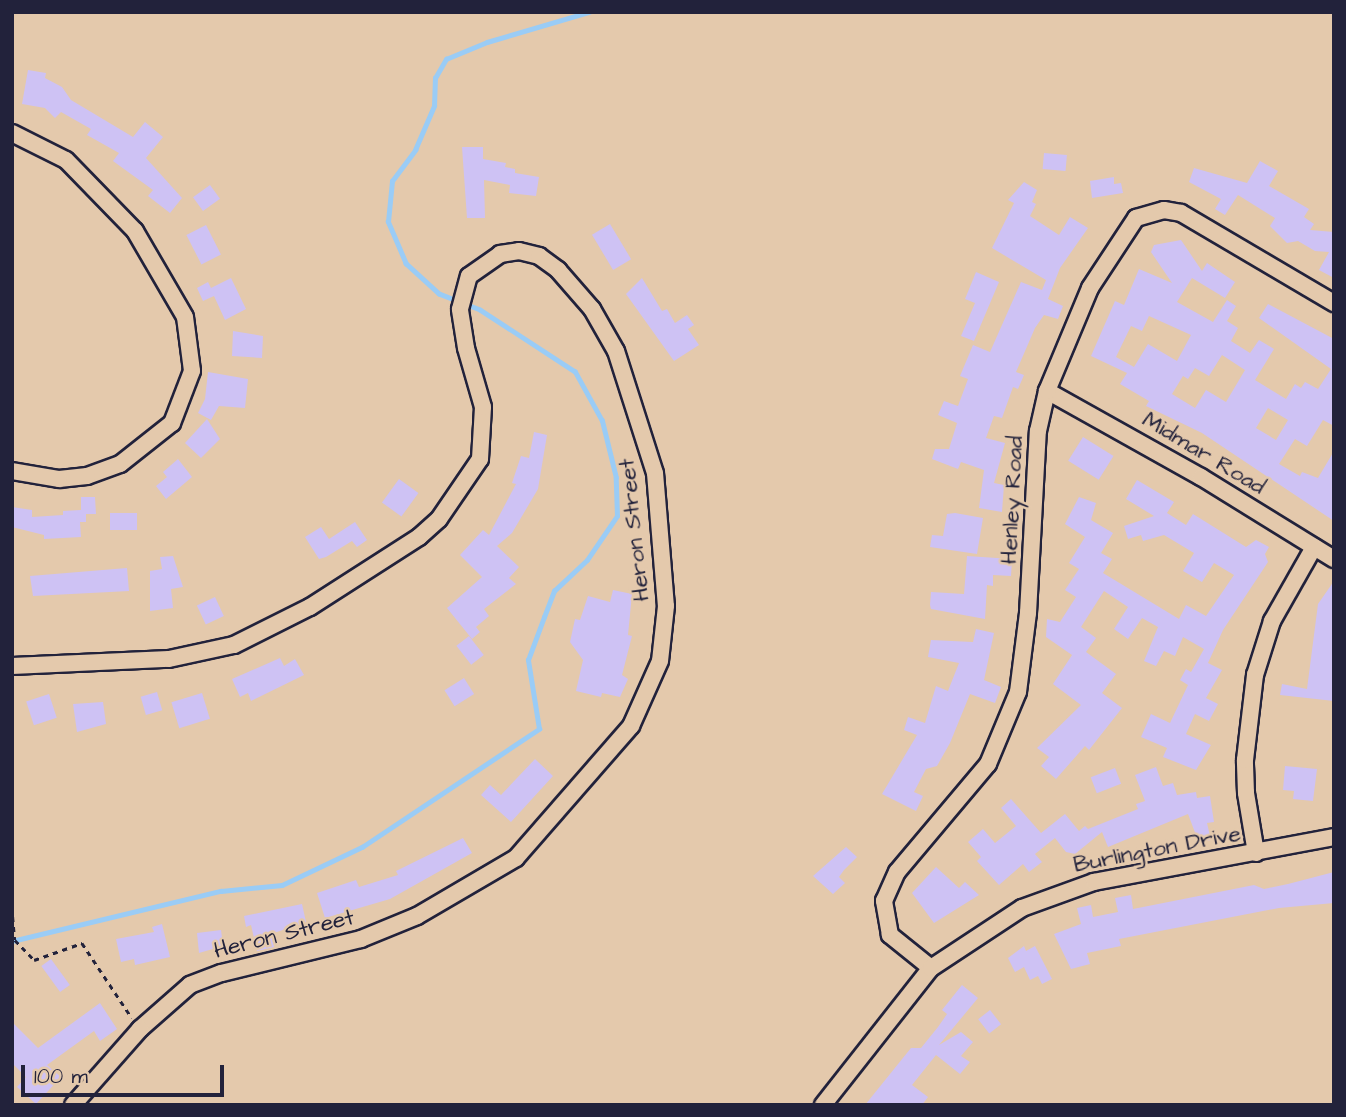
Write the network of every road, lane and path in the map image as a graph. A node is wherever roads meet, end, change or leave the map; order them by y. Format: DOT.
graph roads {
  1 [pos="12,133"];
  2 [pos="1334,303"];
  3 [pos="1047,391"];
  4 [pos="12,471"];
  5 [pos="1314,547"];
  6 [pos="1334,559"];
  7 [pos="12,666"];
  8 [pos="1334,837"];
  9 [pos="1256,853"];
  10 [pos="12,907"];
  11 [pos="931,968"];
  12 [pos="140,1030"];
  13 [pos="73,1105"];
  14 [pos="824,1105"];
  1 -- 4 [label="street"];
  2 -- 3 [label="street, Henley Road"];
  3 -- 5 [label="street, Midmar Road"];
  3 -- 11 [label="street, Henley Road"];
  5 -- 6 [label="street, Midmar Road"];
  5 -- 9 [label="street"];
  7 -- 12 [label="street, Heron Street"];
  8 -- 9 [label="street, Burlington Drive"];
  9 -- 11 [label="street, Burlington Drive"];
  10 -- 12 [label="path"];
  11 -- 14 [label="street, Burlington Drive"];
  12 -- 13 [label="street, Heron Street"];
}
